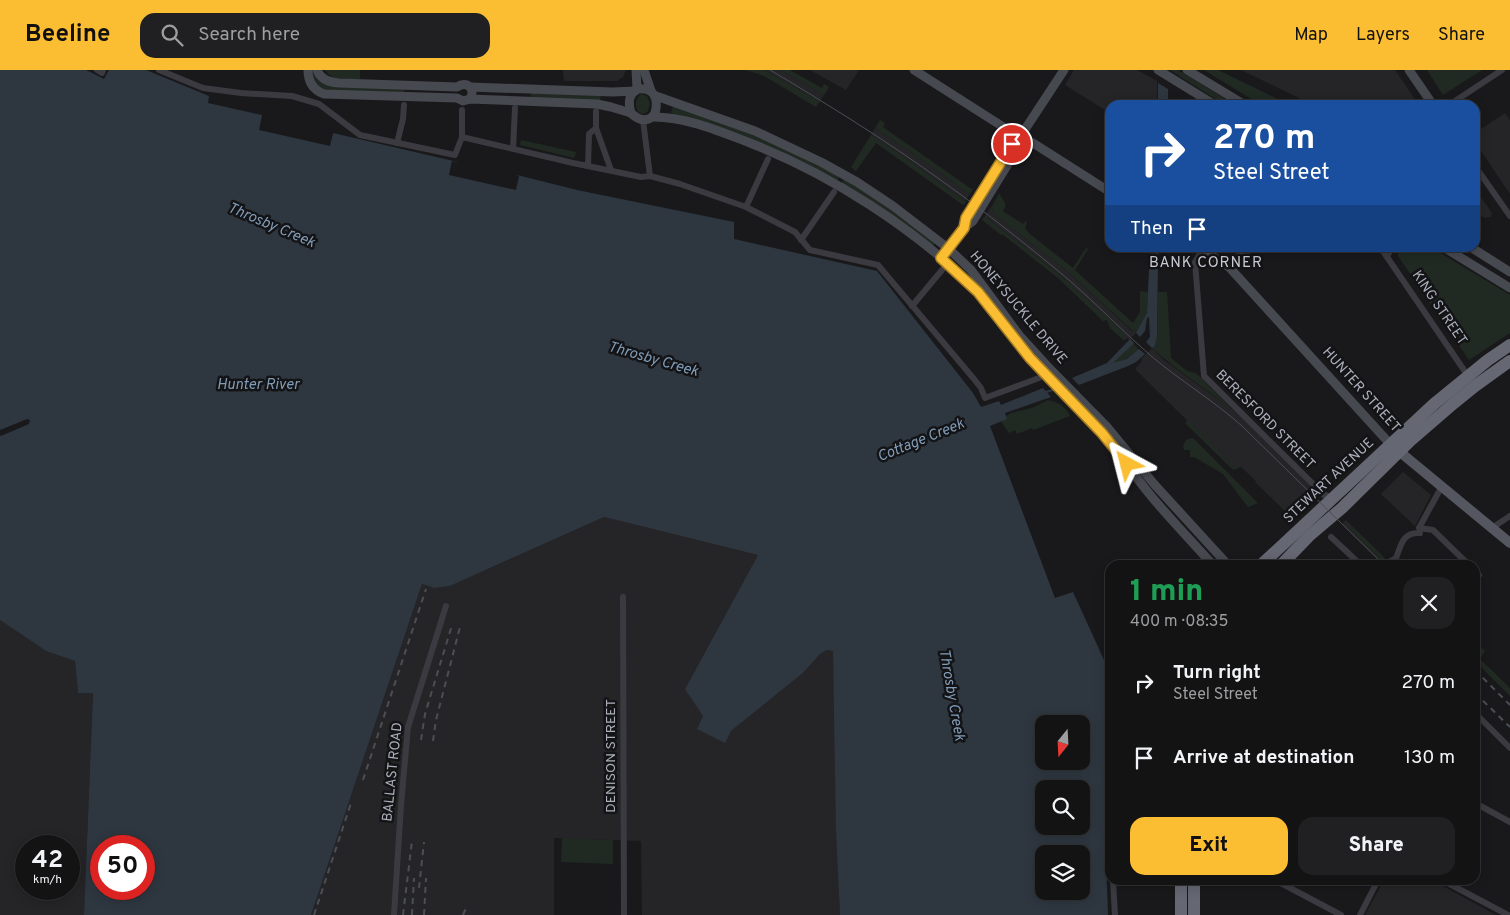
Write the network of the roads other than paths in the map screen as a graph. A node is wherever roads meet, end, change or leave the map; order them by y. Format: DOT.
graph roads {
  1 [pos="97,70"];
  2 [pos="103,70"];
  3 [pos="161,70"];
  4 [pos="308,70"];
  5 [pos="317,70"];
  6 [pos="636,70"];
  7 [pos="644,70"];
  8 [pos="914,70"];
  9 [pos="1064,70"];
  10 [pos="1158,70"];
  11 [pos="1187,70"];
  12 [pos="1409,70"];
  13 [pos="1502,70"];
  14 [pos="457,87"];
  15 [pos="470,87"];
  16 [pos="636,90"];
  17 [pos="653,94"];
  18 [pos="457,98"];
  19 [pos="470,99"];
  20 [pos="1207,100"];
  21 [pos="1236,100"];
  22 [pos="1430,100"];
  23 [pos="1457,100"];
  24 [pos="404,105"];
  25 [pos="515,108"];
  26 [pos="462,110"];
  27 [pos="596,111"];
  28 [pos="631,113"];
  29 [pos="653,117"];
  30 [pos="643,120"];
  31 [pos="596,128"];
  32 [pos="462,137"];
  33 [pos="1020,137"];
  34 [pos="397,143"];
  35 [pos="514,149"];
  36 [pos="768,159"];
  37 [pos="588,166"];
  38 [pos="610,170"];
  39 [pos="1480,173"];
  40 [pos="650,176"];
  41 [pos="1105,189"];
  42 [pos="834,192"];
  43 [pos="746,207"];
  44 [pos="1510,216"];
  45 [pos="802,240"];
  46 [pos="949,249"];
  47 [pos="1200,252"];
  48 [pos="1208,252"];
  49 [pos="1245,252"];
  50 [pos="1384,252"];
  51 [pos="1389,252"];
  52 [pos="1452,252"];
  53 [pos="1479,252"];
  54 [pos="1387,257"];
  55 [pos="941,258"];
  56 [pos="1497,263"];
  57 [pos="1229,267"];
  58 [pos="1510,267"];
  59 [pos="942,270"];
  60 [pos="1510,272"];
  61 [pos="1510,288"];
  62 [pos="912,306"];
  63 [pos="1510,345"];
  64 [pos="1510,361"];
  65 [pos="1468,376"];
  66 [pos="1039,378"];
  67 [pos="1055,380"];
  68 [pos="1068,393"];
  69 [pos="1395,448"];
  70 [pos="1442,486"];
  71 [pos="1333,497"];
  72 [pos="1510,516"];
  73 [pos="1492,528"];
  74 [pos="1420,530"];
  75 [pos="1331,537"];
  76 [pos="1510,543"];
  77 [pos="1207,560"];
  78 [pos="1223,560"];
  79 [pos="1266,560"];
  80 [pos="1286,560"];
  81 [pos="1355,560"];
  82 [pos="1392,560"];
  83 [pos="1464,560"];
  84 [pos="623,596"];
  85 [pos="446,606"];
  86 [pos="1480,718"];
  87 [pos="1510,748"];
  88 [pos="1480,806"];
  89 [pos="1510,822"];
  90 [pos="1113,885"];
  91 [pos="1182,885"];
  92 [pos="1194,885"];
  93 [pos="1284,885"];
  94 [pos="1375,885"];
  95 [pos="1451,885"];
  96 [pos="394,915"];
  97 [pos="624,915"];
  98 [pos="1114,915"];
  99 [pos="1181,915"];
  100 [pos="1194,915"];
  101 [pos="1340,915"];
  102 [pos="1360,915"];
  103 [pos="1508,915"];
  1 -- 2 [label="street"];
  3 -- 34 [label="street"];
  4 -- 18 [label="main road"];
  5 -- 14 [label="main road"];
  6 -- 16 [label="main road"];
  7 -- 17 [label="main road"];
  8 -- 33 [label="main road"];
  9 -- 33 [label="main road"];
  10 -- 20 [label="main road"];
  11 -- 21 [label="main road"];
  12 -- 22 [label="main road"];
  13 -- 23 [label="street"];
  14 -- 15 [label="main road"];
  14 -- 18 [label="main road"];
  15 -- 16 [label="main road"];
  15 -- 19 [label="main road"];
  16 -- 17 [label="main road"];
  16 -- 28 [label="main road"];
  17 -- 29 [label="main road"];
  17 -- 46 [label="main road, HONEYSUCKLE DRIVE"];
  18 -- 19 [label="main road"];
  19 -- 28 [label="main road"];
  24 -- 34 [label="street"];
  25 -- 35 [label="street"];
  26 -- 32 [label="street"];
  27 -- 31 [label="street"];
  28 -- 30 [label="main road"];
  29 -- 30 [label="main road"];
  29 -- 55 [label="main road, HONEYSUCKLE DRIVE"];
  30 -- 40 [label="street"];
  31 -- 37 [label="street"];
  31 -- 38 [label="street"];
  32 -- 34 [label="street"];
  32 -- 35 [label="street"];
  33 -- 41 [label="main road"];
  33 -- 46 [label="main road"];
  35 -- 37 [label="street"];
  36 -- 43 [label="street"];
  37 -- 38 [label="street"];
  38 -- 40 [label="street"];
  39 -- 44 [label="street"];
  40 -- 43 [label="street"];
  42 -- 45 [label="street"];
  43 -- 45 [label="street"];
  45 -- 62 [label="street"];
  46 -- 55 [label="main road"];
  46 -- 67 [label="main road, HONEYSUCKLE DRIVE"];
  47 -- 71 [label="street, BERESFORD STREET"];
  48 -- 57 [label="main road, HUNTER STREET"];
  49 -- 57 [label="main road"];
  50 -- 54 [label="street, KING STREET"];
  51 -- 54 [label="street"];
  52 -- 61 [label="main road"];
  53 -- 56 [label="main road"];
  54 -- 65 [label="street, KING STREET"];
  55 -- 67 [label="main road, HONEYSUCKLE DRIVE"];
  56 -- 58 [label="main road"];
  56 -- 60 [label="main road"];
  57 -- 69 [label="main road, HUNTER STREET"];
  59 -- 62 [label="street"];
  62 -- 66 [label="street"];
  63 -- 65 [label="highway, STEWART AVENUE"];
  64 -- 69 [label="highway, STEWART AVENUE"];
  65 -- 69 [label="highway, STEWART AVENUE"];
  67 -- 68 [label="main road, HONEYSUCKLE DRIVE"];
  68 -- 77 [label="main road, HONEYSUCKLE DRIVE"];
  68 -- 78 [label="main road, HONEYSUCKLE DRIVE"];
  69 -- 70 [label="main road, HUNTER STREET"];
  69 -- 71 [label="highway, STEWART AVENUE"];
  69 -- 80 [label="highway, STEWART AVENUE"];
  70 -- 73 [label="main road, HUNTER STREET"];
  70 -- 74 [label="street"];
  71 -- 79 [label="highway, STEWART AVENUE"];
  72 -- 73 [label="street"];
  73 -- 76 [label="main road, HUNTER STREET"];
  74 -- 82 [label="street"];
  74 -- 83 [label="street"];
  75 -- 81 [label="street"];
  84 -- 97 [label="street, DENISON STREET"];
  85 -- 96 [label="street, BALLAST ROAD"];
  86 -- 87 [label="street"];
  88 -- 89 [label="street"];
  90 -- 98 [label="street"];
  91 -- 99 [label="highway"];
  92 -- 100 [label="highway"];
  93 -- 101 [label="street"];
  94 -- 102 [label="street"];
  95 -- 103 [label="street"];
}
